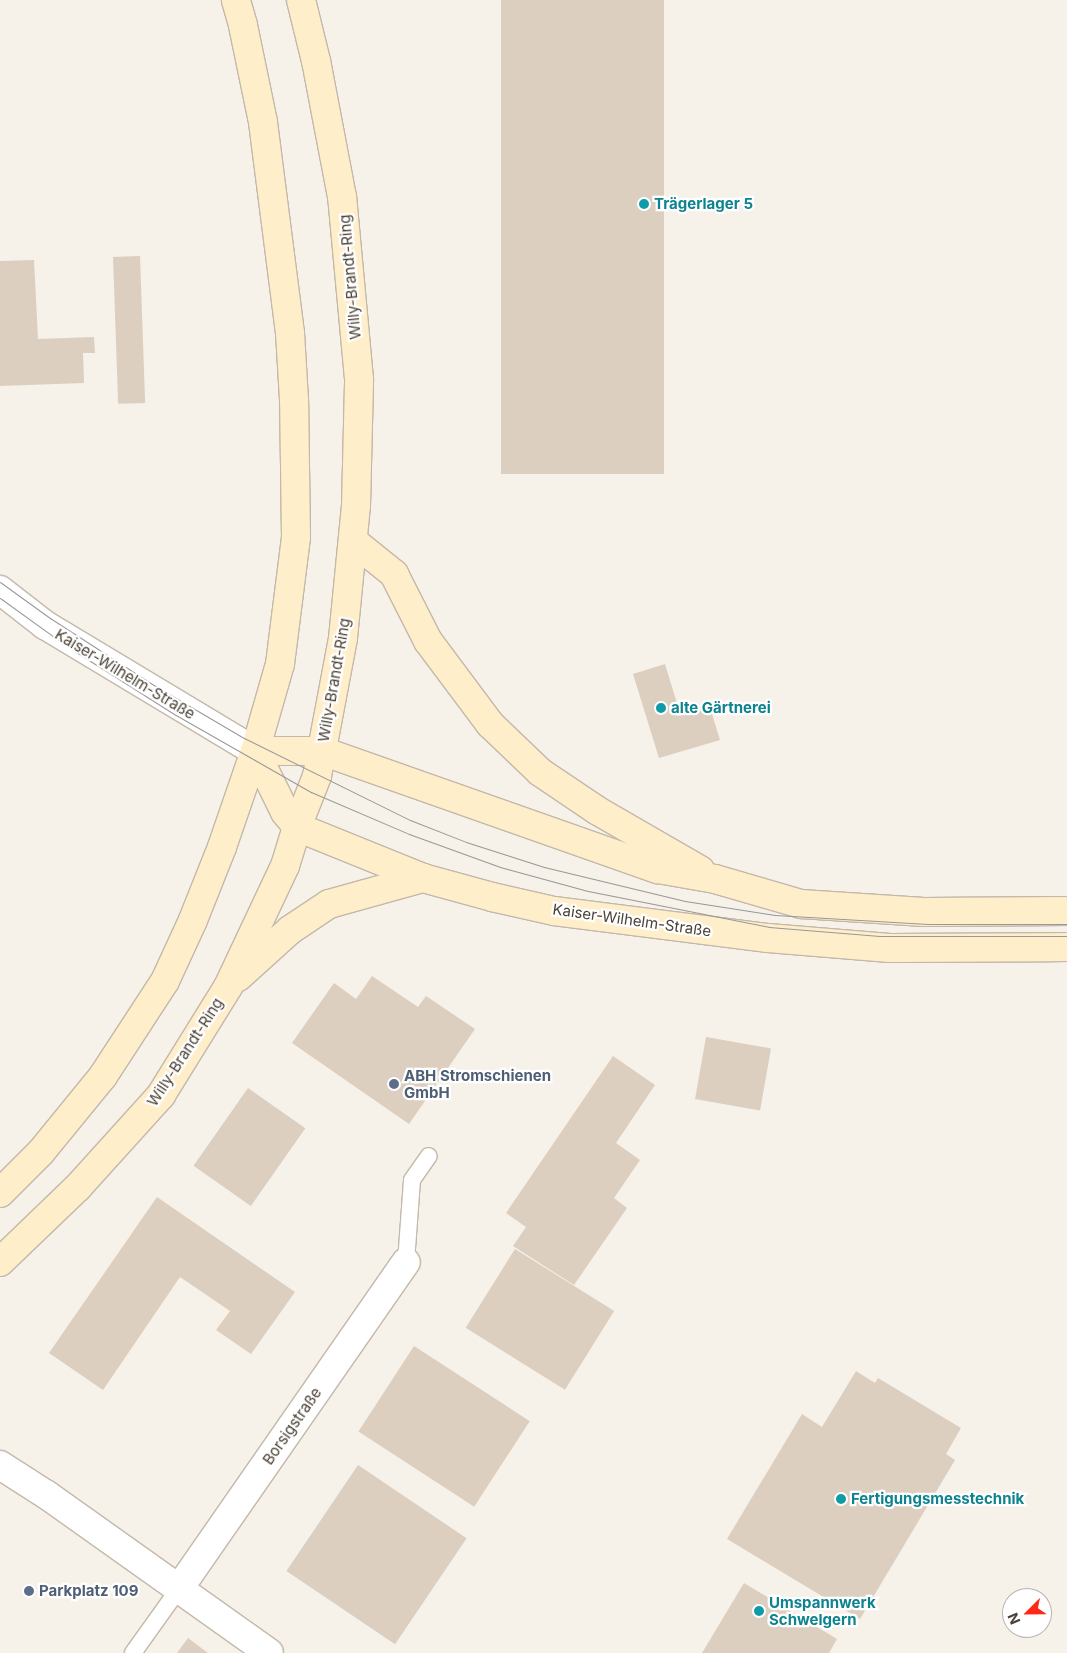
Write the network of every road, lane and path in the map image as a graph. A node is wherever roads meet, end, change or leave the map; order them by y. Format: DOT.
graph roads {
  1 [pos="236,0"];
  2 [pos="301,0"];
  3 [pos="353,541"];
  4 [pos="0,590"];
  5 [pos="255,751"];
  6 [pos="322,751"];
  7 [pos="297,827"];
  8 [pos="423,878"];
  9 [pos="715,879"];
  10 [pos="1067,911"];
  11 [pos="1067,947"];
  12 [pos="228,987"];
  13 [pos="429,1156"];
  14 [pos="0,1193"];
  15 [pos="0,1262"];
  16 [pos="406,1262"];
  17 [pos="0,1447"];
  18 [pos="0,1465"];
  19 [pos="47,1495"];
  20 [pos="178,1590"];
  21 [pos="132,1653"];
  22 [pos="269,1653"];
  1 -- 5 [label="main road"];
  2 -- 3 [label="main road, Willy-Brandt-Ring"];
  3 -- 6 [label="main road, Willy-Brandt-Ring"];
  3 -- 9 [label="main road"];
  4 -- 5 [label="street, Kaiser-Wilhelm-Straße"];
  5 -- 6 [label="main road"];
  5 -- 7 [label="main road"];
  5 -- 14 [label="main road"];
  6 -- 7 [label="main road, Willy-Brandt-Ring"];
  6 -- 9 [label="main road"];
  7 -- 8 [label="main road, Kaiser-Wilhelm-Straße"];
  7 -- 12 [label="main road, Willy-Brandt-Ring"];
  8 -- 11 [label="main road, Kaiser-Wilhelm-Straße"];
  8 -- 12 [label="main road"];
  9 -- 10 [label="main road"];
  12 -- 15 [label="main road, Willy-Brandt-Ring"];
  13 -- 16 [label="lane"];
  16 -- 20 [label="street, Borsigstraße"];
  17 -- 19 [label="street"];
  18 -- 19 [label="street"];
  19 -- 20 [label="street"];
  20 -- 21 [label="lane"];
  20 -- 22 [label="street"];
}
